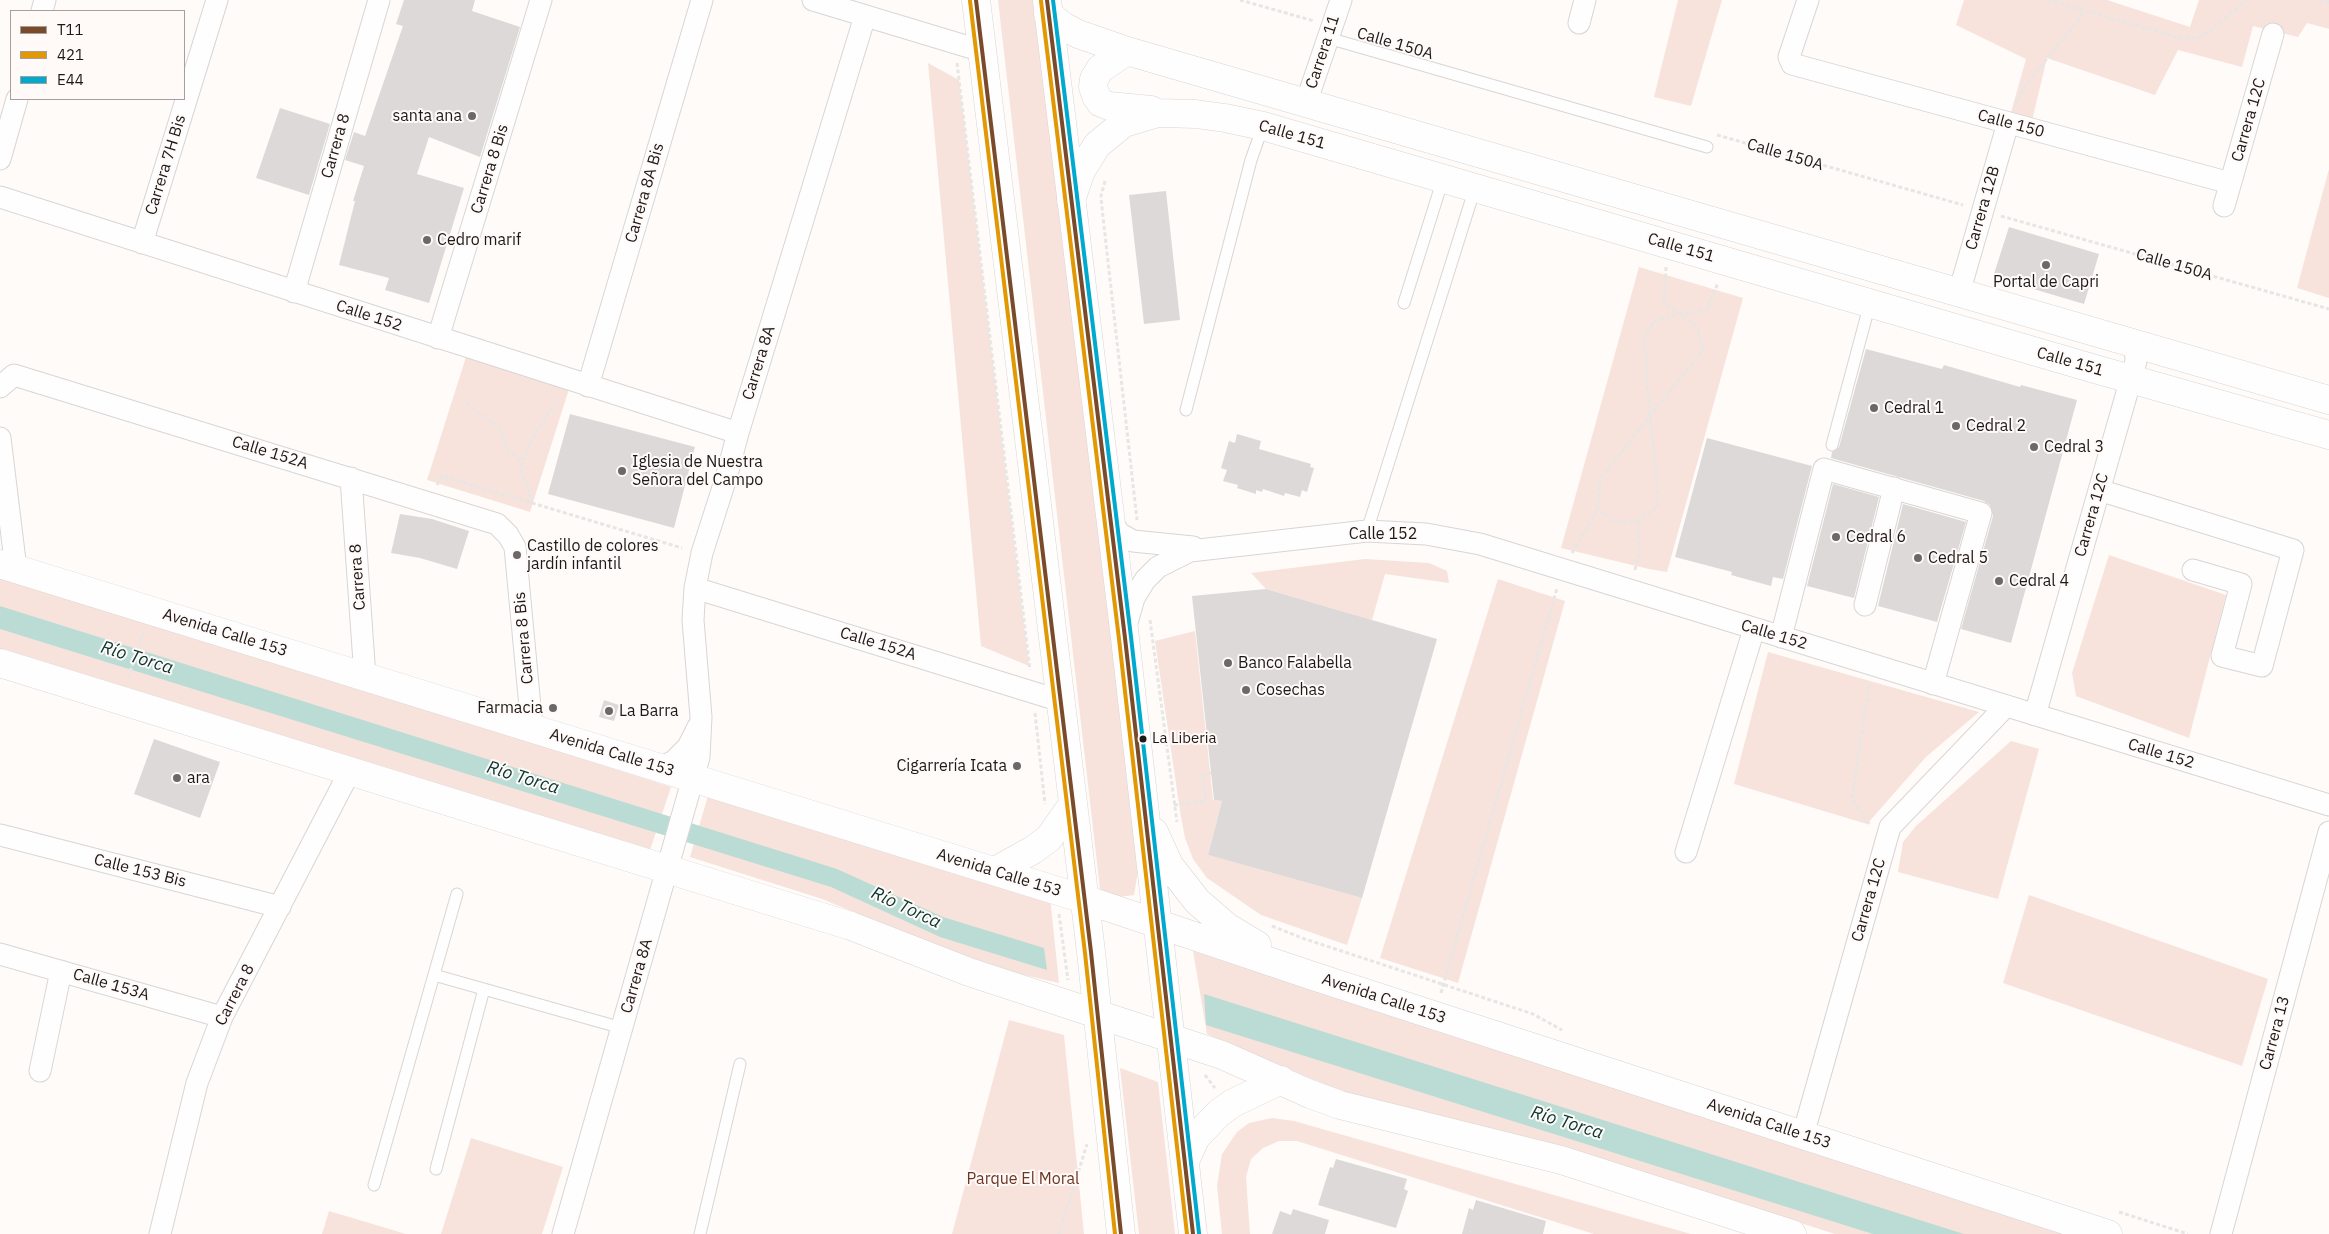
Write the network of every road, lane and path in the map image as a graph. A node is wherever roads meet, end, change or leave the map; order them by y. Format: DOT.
graph roads {
  1 [pos="217,0"];
  2 [pos="379,0"];
  3 [pos="541,0"];
  4 [pos="702,0"];
  5 [pos="813,0"];
  6 [pos="976,0"];
  7 [pos="1240,0"];
  8 [pos="1341,0"];
  9 [pos="1808,0"];
  10 [pos="2048,0"];
  11 [pos="2246,0"];
  12 [pos="2319,0"];
  13 [pos="2329,2"];
  14 [pos="1048,7"];
  15 [pos="2085,11"];
  16 [pos="865,16"];
  17 [pos="1330,32"];
  18 [pos="2274,34"];
  19 [pos="954,42"];
  20 [pos="982,51"];
  21 [pos="1127,51"];
  22 [pos="17,100"];
  23 [pos="1306,103"];
  24 [pos="1175,112"];
  25 [pos="2008,122"];
  26 [pos="1263,126"];
  27 [pos="1715,135"];
  28 [pos="1707,147"];
  29 [pos="0,159"];
  30 [pos="1443,179"];
  31 [pos="2230,183"];
  32 [pos="1475,188"];
  33 [pos="0,197"];
  34 [pos="1070,200"];
  35 [pos="2224,206"];
  36 [pos="1982,211"];
  37 [pos="142,243"];
  38 [pos="1666,259"];
  39 [pos="1721,276"];
  40 [pos="294,292"];
  41 [pos="1959,293"];
  42 [pos="1404,303"];
  43 [pos="1870,303"];
  44 [pos="2329,309"];
  45 [pos="1680,314"];
  46 [pos="438,338"];
  47 [pos="2135,344"];
  48 [pos="2250,378"];
  49 [pos="2131,379"];
  50 [pos="7,381"];
  51 [pos="588,386"];
  52 [pos="2329,400"];
  53 [pos="467,402"];
  54 [pos="555,403"];
  55 [pos="2234,407"];
  56 [pos="1186,410"];
  57 [pos="1650,416"];
  58 [pos="738,433"];
  59 [pos="2329,435"];
  60 [pos="0,438"];
  61 [pos="1832,445"];
  62 [pos="522,461"];
  63 [pos="351,478"];
  64 [pos="1894,488"];
  65 [pos="2099,490"];
  66 [pos="427,501"];
  67 [pos="533,504"];
  68 [pos="1598,509"];
  69 [pos="1110,518"];
  70 [pos="1638,521"];
  71 [pos="1367,531"];
  72 [pos="515,547"];
  73 [pos="1208,548"];
  74 [pos="702,553"];
  75 [pos="8,566"];
  76 [pos="1562,569"];
  77 [pos="2193,570"];
  78 [pos="695,588"];
  79 [pos="1631,591"];
  80 [pos="1865,604"];
  81 [pos="1754,629"];
  82 [pos="1781,637"];
  83 [pos="1125,638"];
  84 [pos="141,641"];
  85 [pos="0,663"];
  86 [pos="1872,665"];
  87 [pos="130,672"];
  88 [pos="365,676"];
  89 [pos="1933,684"];
  90 [pos="1033,693"];
  91 [pos="1060,701"];
  92 [pos="2006,706"];
  93 [pos="2035,715"];
  94 [pos="701,717"];
  95 [pos="532,728"];
  96 [pos="660,768"];
  97 [pos="350,771"];
  98 [pos="1211,773"];
  99 [pos="694,778"];
  100 [pos="1073,804"];
  101 [pos="1174,805"];
  102 [pos="2329,805"];
  103 [pos="1144,810"];
  104 [pos="1890,827"];
  105 [pos="2329,832"];
  106 [pos="0,835"];
  107 [pos="1049,838"];
  108 [pos="1686,852"];
  109 [pos="670,859"];
  110 [pos="995,871"];
  111 [pos="1055,890"];
  112 [pos="457,894"];
  113 [pos="1084,899"];
  114 [pos="280,907"];
  115 [pos="1264,922"];
  116 [pos="1158,923"];
  117 [pos="0,954"];
  118 [pos="61,971"];
  119 [pos="434,975"];
  120 [pos="1313,976"];
  121 [pos="1444,985"];
  122 [pos="484,989"];
  123 [pos="1088,1004"];
  124 [pos="1435,1015"];
  125 [pos="222,1017"];
  126 [pos="622,1028"];
  127 [pos="1169,1028"];
  128 [pos="1565,1032"];
  129 [pos="740,1064"];
  130 [pos="1200,1068"];
  131 [pos="40,1071"];
  132 [pos="1281,1080"];
  133 [pos="1216,1090"];
  134 [pos="1803,1135"];
  135 [pos="1087,1143"];
  136 [pos="1186,1159"];
  137 [pos="436,1169"];
  138 [pos="374,1185"];
  139 [pos="2110,1222"];
  140 [pos="568,1233"];
  141 [pos="160,1234"];
  142 [pos="700,1234"];
  143 [pos="1059,1234"];
  144 [pos="1121,1234"];
  145 [pos="1192,1234"];
  146 [pos="1792,1234"];
  147 [pos="2188,1234"];
  148 [pos="2220,1234"];
  1 -- 37 [label="street, Carrera 7H Bis"];
  2 -- 40 [label="street, Carrera 8"];
  3 -- 46 [label="street, Carrera 8 Bis"];
  4 -- 51 [label="street, Carrera 8A Bis"];
  5 -- 16 [label="street"];
  6 -- 20 [label="main road"];
  7 -- 17 [label="path"];
  8 -- 17 [label="street, Carrera 11"];
  9 -- 25 [label="street, Calle 150"];
  10 -- 15 [label="path"];
  11 -- 15 [label="path"];
  12 -- 13 [label="path"];
  14 -- 21 [label="main road"];
  14 -- 34 [label="main road"];
  15 -- 25 [label="path"];
  16 -- 19 [label="street"];
  16 -- 58 [label="street, Carrera 8A"];
  17 -- 23 [label="street, Carrera 11"];
  17 -- 28 [label="lane"];
  18 -- 31 [label="street, Carrera 12C"];
  19 -- 20 [label="street"];
  19 -- 90 [label="path"];
  20 -- 91 [label="main road"];
  21 -- 23 [label="main road"];
  21 -- 24 [label="main road"];
  22 -- 29 [label="street"];
  23 -- 41 [label="main road"];
  24 -- 26 [label="main road, Calle 151"];
  24 -- 34 [label="main road, Calle 151"];
  25 -- 31 [label="street, Calle 150"];
  25 -- 36 [label="street, Carrera 12B"];
  26 -- 30 [label="main road, Calle 151"];
  26 -- 56 [label="lane"];
  27 -- 36 [label="path, Calle 150A"];
  30 -- 32 [label="main road, Calle 151"];
  30 -- 42 [label="lane"];
  31 -- 35 [label="street, Carrera 12C"];
  32 -- 43 [label="main road, Calle 151"];
  32 -- 71 [label="lane"];
  33 -- 37 [label="street, Calle 152"];
  34 -- 69 [label="main road"];
  36 -- 41 [label="street, Carrera 12B"];
  36 -- 44 [label="path, Calle 150A"];
  37 -- 40 [label="street, Calle 152"];
  38 -- 45 [label="path"];
  39 -- 45 [label="path"];
  40 -- 46 [label="street, Calle 152"];
  41 -- 47 [label="main road"];
  43 -- 49 [label="main road, Calle 151"];
  43 -- 61 [label="lane"];
  45 -- 57 [label="path"];
  45 -- 57 [label="path"];
  46 -- 51 [label="street, Calle 152"];
  47 -- 48 [label="main road"];
  47 -- 49 [label="street, Carrera 12C"];
  48 -- 52 [label="main road"];
  48 -- 55 [label="main road"];
  49 -- 55 [label="main road, Calle 151"];
  49 -- 65 [label="street, Carrera 12C"];
  50 -- 63 [label="street, Calle 152A"];
  51 -- 58 [label="street, Calle 152"];
  53 -- 62 [label="path"];
  54 -- 62 [label="path"];
  55 -- 59 [label="main road, Calle 151"];
  57 -- 68 [label="path"];
  57 -- 70 [label="path"];
  58 -- 74 [label="street, Carrera 8A"];
  60 -- 75 [label="street"];
  62 -- 67 [label="path"];
  63 -- 66 [label="street, Calle 152A"];
  63 -- 88 [label="street, Carrera 8"];
  64 -- 80 [label="street"];
  64 -- 82 [label="street"];
  64 -- 89 [label="street"];
  65 -- 77 [label="street"];
  65 -- 93 [label="street, Carrera 12C"];
  66 -- 67 [label="path"];
  66 -- 72 [label="street, Calle 152A"];
  67 -- 74 [label="path"];
  68 -- 70 [label="path"];
  68 -- 76 [label="path"];
  69 -- 73 [label="street, Calle 152"];
  69 -- 83 [label="main road"];
  70 -- 79 [label="path"];
  71 -- 73 [label="street, Calle 152"];
  71 -- 76 [label="street, Calle 152"];
  72 -- 95 [label="street, Carrera 8 Bis"];
  73 -- 83 [label="street, Calle 152"];
  74 -- 78 [label="street, Carrera 8A"];
  75 -- 88 [label="main road, Avenida Calle 153"];
  76 -- 79 [label="street, Calle 152"];
  76 -- 121 [label="path"];
  78 -- 90 [label="street, Calle 152A"];
  78 -- 94 [label="street, Carrera 8A"];
  79 -- 81 [label="street, Calle 152"];
  81 -- 82 [label="street, Calle 152"];
  81 -- 108 [label="street"];
  82 -- 86 [label="street, Calle 152"];
  83 -- 103 [label="main road"];
  84 -- 87 [label="path"];
  85 -- 97 [label="main road"];
  86 -- 89 [label="street, Calle 152"];
  86 -- 104 [label="path"];
  88 -- 95 [label="main road, Avenida Calle 153"];
  89 -- 92 [label="street, Calle 152"];
  90 -- 91 [label="street, Calle 152A"];
  90 -- 107 [label="path"];
  91 -- 100 [label="main road"];
  92 -- 93 [label="street, Calle 152"];
  92 -- 104 [label="street, Carrera 12C"];
  93 -- 102 [label="street, Calle 152"];
  94 -- 96 [label="street, Carrera 8A"];
  94 -- 99 [label="street, Carrera 8A"];
  95 -- 96 [label="main road, Avenida Calle 153"];
  96 -- 99 [label="main road, Avenida Calle 153"];
  97 -- 109 [label="main road"];
  97 -- 114 [label="street, Carrera 8"];
  98 -- 101 [label="path"];
  99 -- 109 [label="street, Carrera 8A"];
  99 -- 110 [label="main road, Avenida Calle 153"];
  100 -- 107 [label="main road"];
  100 -- 113 [label="main road"];
  103 -- 116 [label="main road"];
  103 -- 120 [label="main road"];
  104 -- 134 [label="street, Carrera 12C"];
  105 -- 148 [label="street, Carrera 13"];
  106 -- 114 [label="street, Calle 153 Bis"];
  107 -- 110 [label="main road"];
  109 -- 123 [label="main road"];
  109 -- 126 [label="street, Carrera 8A"];
  110 -- 111 [label="main road, Avenida Calle 153"];
  111 -- 113 [label="main road, Avenida Calle 153"];
  111 -- 123 [label="path"];
  112 -- 119 [label="lane"];
  113 -- 116 [label="main road, Avenida Calle 153"];
  113 -- 123 [label="main road"];
  114 -- 125 [label="street, Carrera 8"];
  115 -- 121 [label="path"];
  116 -- 120 [label="main road, Avenida Calle 153"];
  116 -- 127 [label="main road"];
  117 -- 118 [label="street, Calle 153A"];
  118 -- 125 [label="street, Calle 153A"];
  118 -- 131 [label="street"];
  119 -- 122 [label="lane"];
  119 -- 138 [label="lane"];
  120 -- 124 [label="main road, Avenida Calle 153"];
  121 -- 124 [label="path"];
  121 -- 128 [label="path"];
  122 -- 126 [label="lane"];
  122 -- 137 [label="lane"];
  123 -- 127 [label="main road"];
  123 -- 144 [label="main road"];
  124 -- 134 [label="main road, Avenida Calle 153"];
  125 -- 141 [label="street, Carrera 8"];
  126 -- 140 [label="street, Carrera 8A"];
  127 -- 132 [label="main road"];
  127 -- 136 [label="main road"];
  129 -- 142 [label="lane"];
  130 -- 133 [label="path"];
  132 -- 136 [label="main road"];
  132 -- 146 [label="main road"];
  134 -- 139 [label="main road, Avenida Calle 153"];
  135 -- 143 [label="path"];
  136 -- 145 [label="main road"];
  139 -- 147 [label="path"];
}
